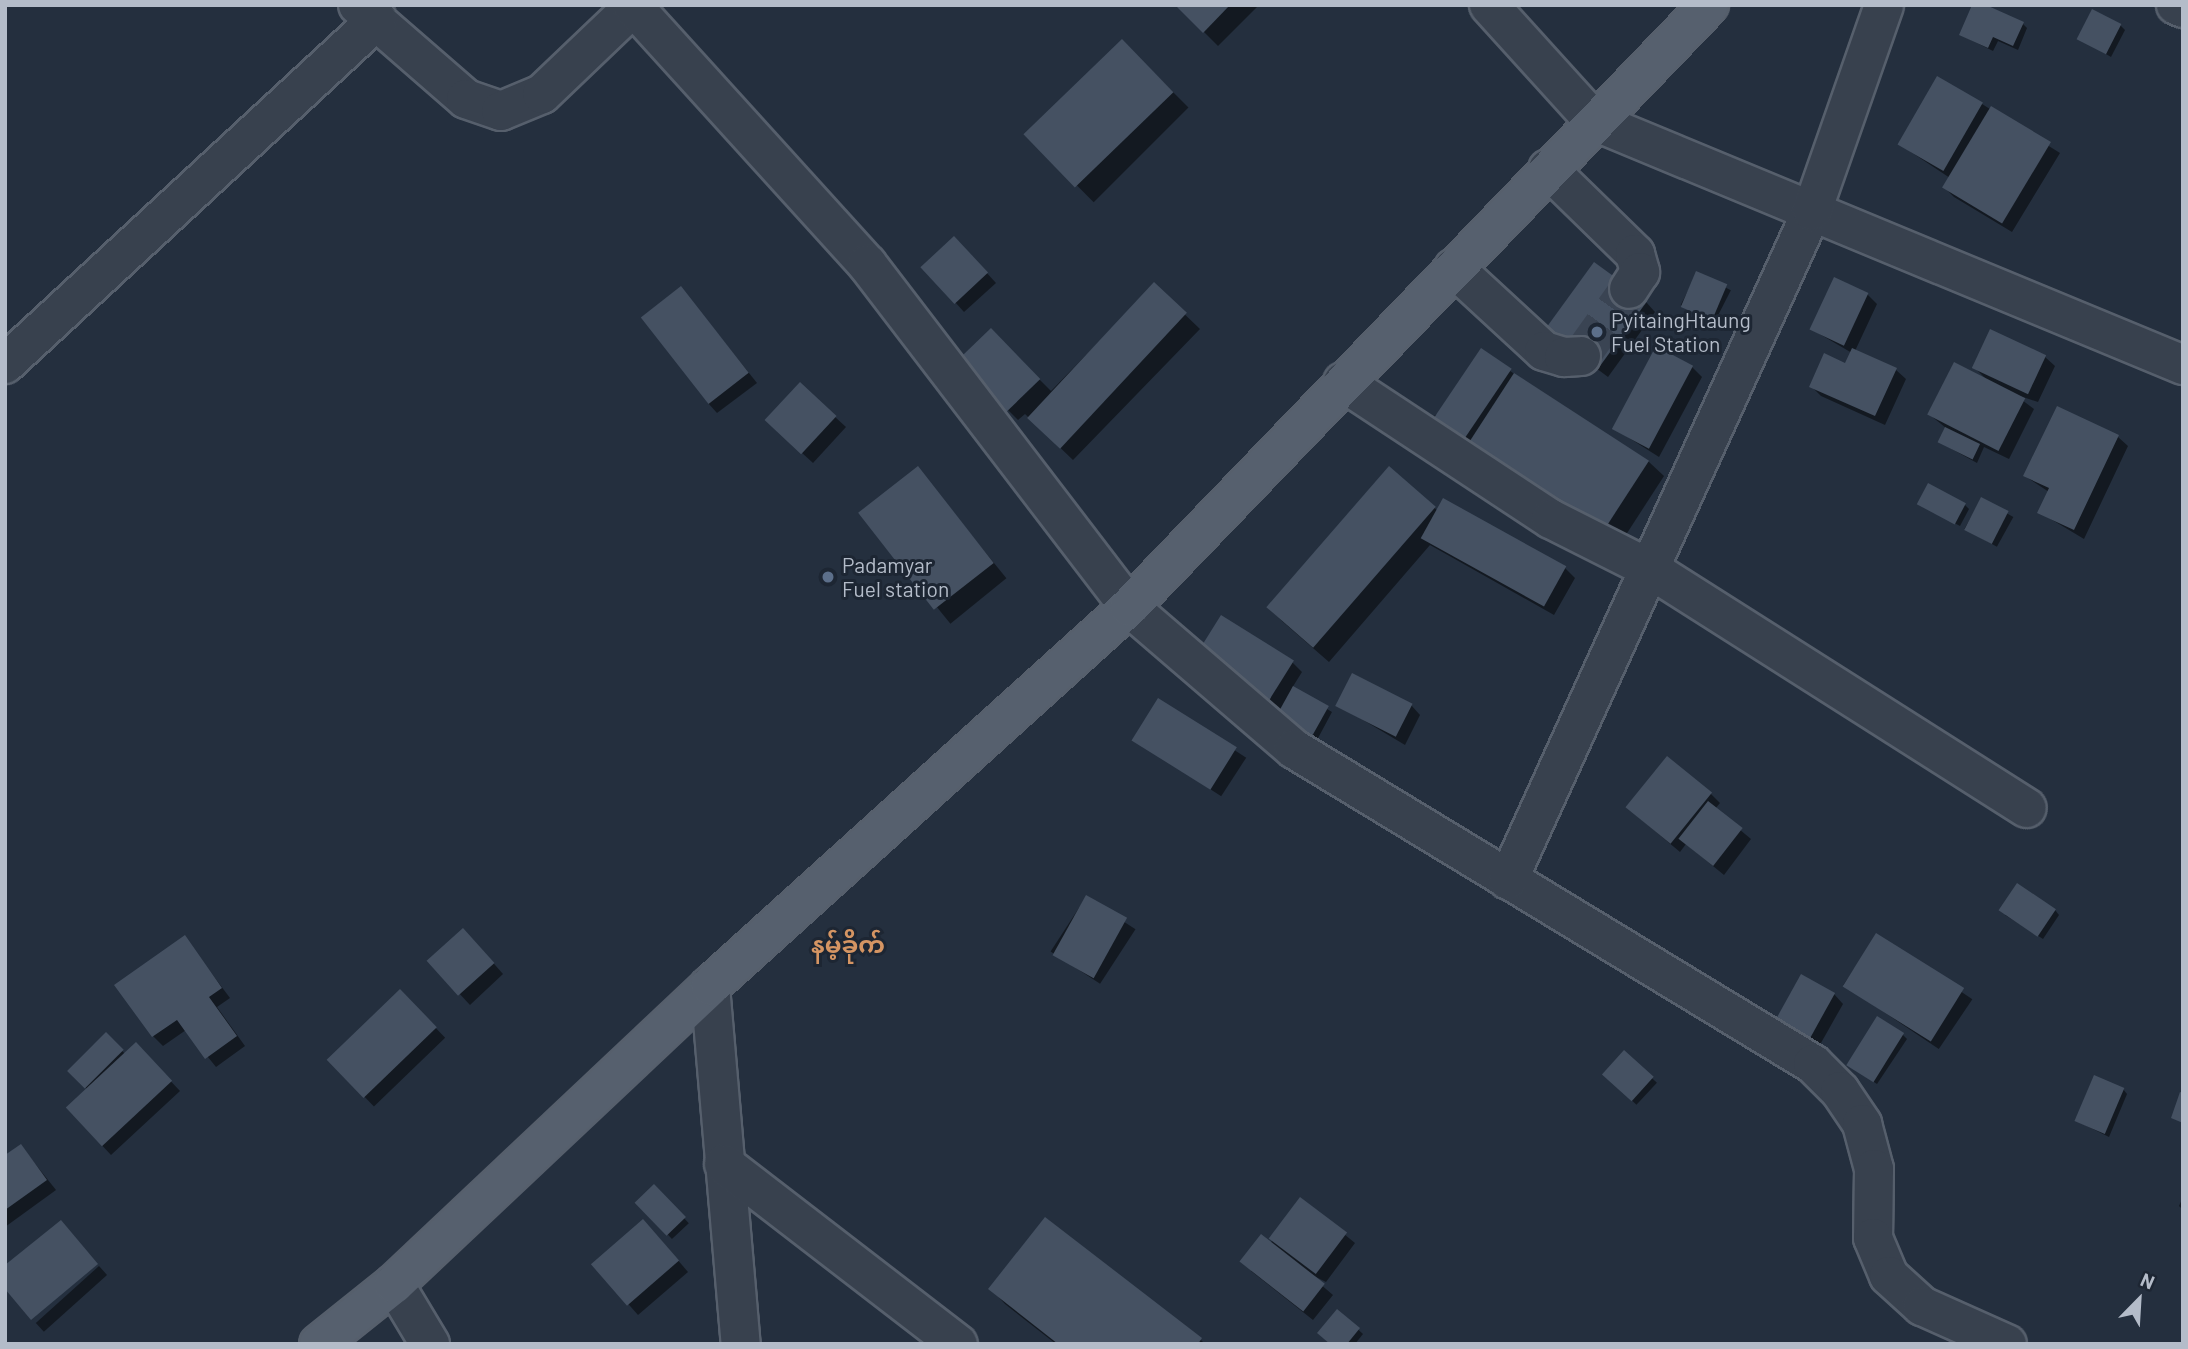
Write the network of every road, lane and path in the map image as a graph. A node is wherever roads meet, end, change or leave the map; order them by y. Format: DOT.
graph roads {
  1 [pos="1489,5"];
  2 [pos="1709,5"];
  3 [pos="1884,5"];
  4 [pos="2176,5"];
  5 [pos="633,6"];
  6 [pos="2183,8"];
  7 [pos="367,13"];
  8 [pos="1594,121"];
  9 [pos="1548,169"];
  10 [pos="1812,211"];
  11 [pos="1454,268"];
  12 [pos="1629,289"];
  13 [pos="1581,356"];
  14 [pos="5,364"];
  15 [pos="2183,365"];
  16 [pos="1343,382"];
  17 [pos="1650,569"];
  18 [pos="1129,607"];
  19 [pos="2027,808"];
  20 [pos="1508,880"];
  21 [pos="710,985"];
  22 [pos="724,1164"];
  23 [pos="394,1284"];
  24 [pos="319,1344"];
  25 [pos="430,1344"];
  26 [pos="741,1344"];
  27 [pos="958,1344"];
  28 [pos="2007,1344"];
  1 -- 8 [label="street"];
  2 -- 8 [label="main road"];
  3 -- 10 [label="street"];
  4 -- 6 [label="street"];
  5 -- 7 [label="street"];
  5 -- 18 [label="street"];
  7 -- 14 [label="street"];
  8 -- 9 [label="main road"];
  8 -- 10 [label="street"];
  9 -- 11 [label="main road"];
  9 -- 12 [label="street"];
  10 -- 15 [label="street"];
  10 -- 17 [label="street"];
  11 -- 13 [label="street"];
  11 -- 16 [label="main road"];
  16 -- 17 [label="street"];
  16 -- 18 [label="main road"];
  17 -- 19 [label="street"];
  17 -- 20 [label="street"];
  18 -- 20 [label="street"];
  18 -- 21 [label="main road"];
  20 -- 28 [label="street"];
  21 -- 22 [label="street"];
  21 -- 23 [label="main road"];
  22 -- 26 [label="street"];
  22 -- 27 [label="street"];
  23 -- 24 [label="main road"];
  23 -- 25 [label="street"];
}
